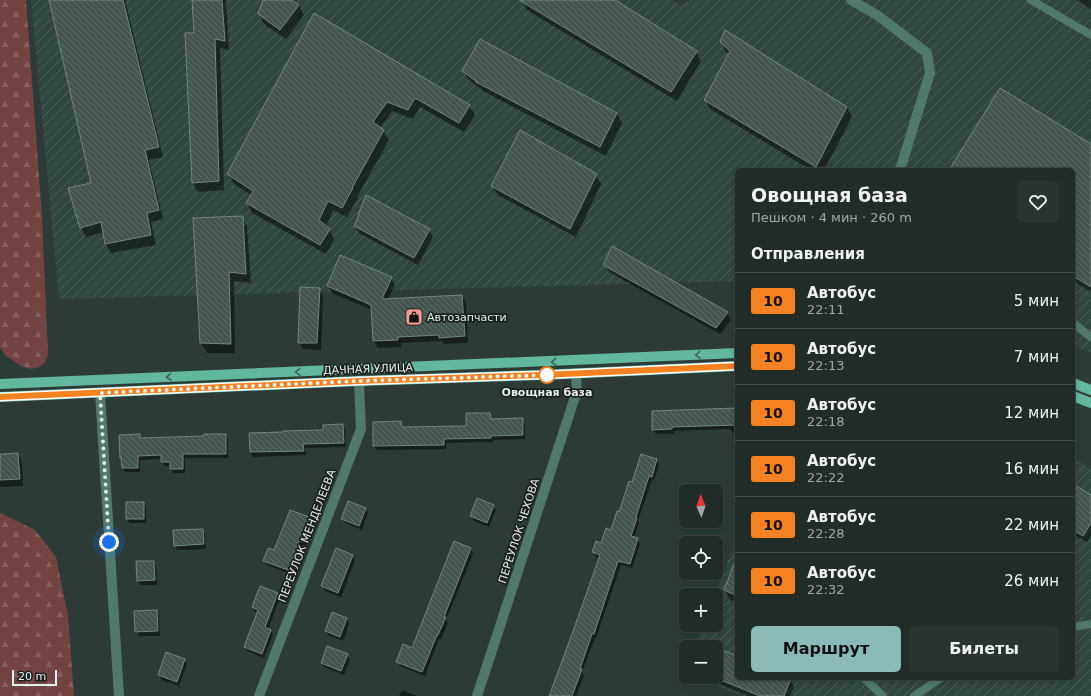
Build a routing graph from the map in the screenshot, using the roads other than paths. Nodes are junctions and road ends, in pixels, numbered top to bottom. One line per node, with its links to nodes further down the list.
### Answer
1 (851, 0): 4 (street)
2 (1031, 0): 3 (lane)
3 (1091, 35)
4 (901, 168)
5 (1075, 325): 6 (lane)
6 (1091, 337)
7 (735, 353): 8 (main road, ДАЧНАЯ УЛИЦА, one-way to 8)
8 (575, 361): 10 (main road, ДАЧНАЯ УЛИЦА, one-way to 10); 11 (main road)
9 (735, 366): 11 (main road, ДАЧНАЯ УЛИЦА)
10 (358, 369): 12 (main road); 14 (main road, ДАЧНАЯ УЛИЦА, one-way to 14)
11 (576, 373): 12 (main road, ДАЧНАЯ УЛИЦА); 26 (street, ПЕРЕУЛОК ЧЕХОВА)
12 (359, 381): 16 (main road, ДАЧНАЯ УЛИЦА); 25 (street, ПЕРЕУЛОК МЕНДЕЛЕЕВА)
13 (1075, 383): 15 (main road)
14 (0, 384)
15 (1091, 390)
16 (100, 393): 17 (main road, ДАЧНАЯ УЛИЦА); 24 (street)
17 (0, 397)
18 (1075, 397): 19 (main road)
19 (1091, 403)
20 (1091, 624): 21 (lane)
21 (1075, 627)
22 (866, 680): 27 (lane)
23 (938, 680): 28 (lane)
24 (120, 696)
25 (259, 696)
26 (478, 696)
27 (883, 696)
28 (914, 696)

